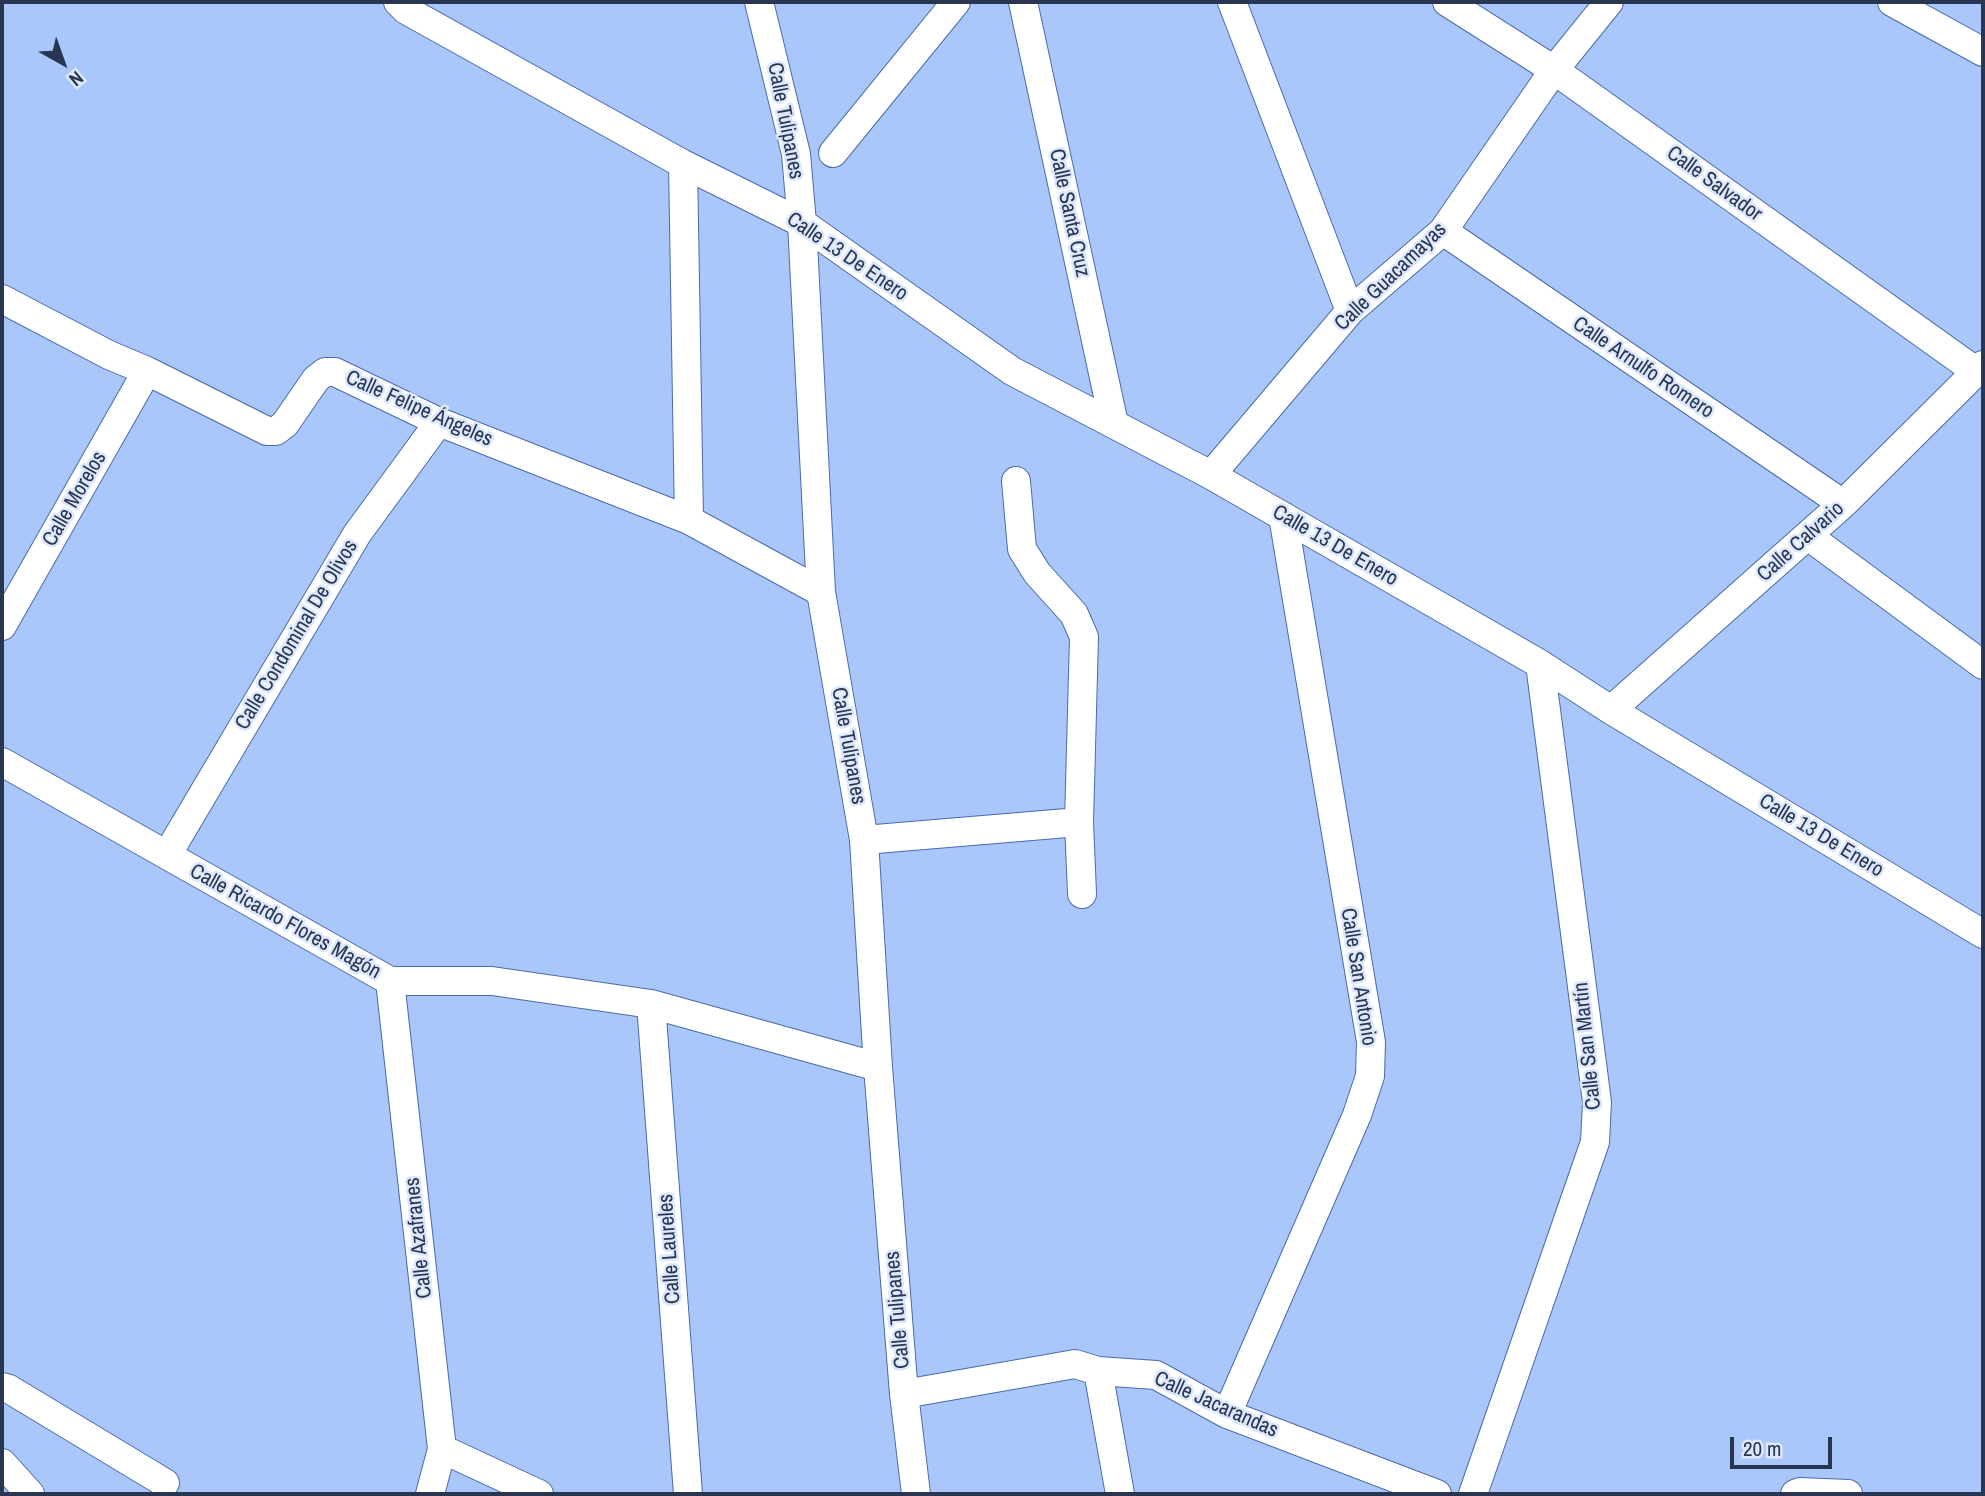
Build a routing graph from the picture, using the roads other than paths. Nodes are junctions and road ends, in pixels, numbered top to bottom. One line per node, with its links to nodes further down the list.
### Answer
1 (398, 2): 12 (street, Calle 13 De Enero)
2 (759, 2): 13 (street, Calle Tulipanes)
3 (956, 2): 11 (street)
4 (1023, 2): 20 (street, Calle Santa Cruz)
5 (1232, 2): 16 (street)
6 (1447, 2): 10 (street, Calle Salvador)
7 (1609, 2): 10 (street, Calle Guacamayas)
8 (1892, 2): 9 (street)
9 (1983, 52)
10 (1554, 70): 14 (street, Calle Guacamayas); 17 (street, Calle Salvador)
11 (833, 153)
12 (683, 164): 13 (street, Calle 13 De Enero); 25 (street)
13 (802, 223): 20 (street, Calle 13 De Enero); 27 (street, Calle Tulipanes)
14 (1443, 231): 16 (street, Calle Guacamayas); 23 (street, Calle Arnulfo Romero)
15 (2, 299): 18 (street, Calle Felipe Ángeles)
16 (1350, 311): 21 (street, Calle Guacamayas)
17 (1980, 369): 23 (street, Calle Calvario)
18 (147, 371): 19 (street, Calle Felipe Ángeles); 28 (street, Calle Morelos)
19 (439, 422): 25 (street, Calle Felipe Ángeles); 35 (street, Calle Condominal De Olivos)
20 (1114, 424): 21 (street, Calle 13 De Enero)
21 (1211, 475): 24 (street, Calle 13 De Enero)
22 (1016, 481): 33 (street)
23 (1843, 504): 26 (street, Calle Calvario)
24 (1283, 516): 29 (street, Calle 13 De Enero); 44 (street, Calle San Antonio)
25 (689, 520): 27 (street, Calle Felipe Ángeles)
26 (1808, 536): 30 (street); 31 (street, Calle Calvario)
27 (821, 592): 34 (street, Calle Tulipanes)
28 (2, 626)
29 (1540, 664): 31 (street, Calle 13 De Enero); 55 (street, Calle San Martín)
30 (1983, 665)
31 (1611, 710): 37 (street, Calle 13 De Enero)
32 (2, 762): 35 (street, Calle Ricardo Flores Magón)
33 (1079, 822): 34 (street); 36 (street)
34 (864, 840): 40 (street, Calle Tulipanes)
35 (167, 855): 38 (street, Calle Ricardo Flores Magón)
36 (1082, 894)
37 (1983, 934)
38 (390, 981): 39 (street, Calle Ricardo Flores Magón); 45 (street, Calle Azafranes)
39 (651, 1004): 40 (street, Calle Ricardo Flores Magón); 51 (street, Calle Laureles)
40 (878, 1068): 43 (street, Calle Tulipanes)
41 (1098, 1371): 43 (street, Calle Jacarandas); 44 (street, Calle Jacarandas); 53 (street)
42 (2, 1387): 47 (street)
43 (904, 1394): 52 (street, Calle Tulipanes)
44 (1227, 1414): 54 (street, Calle Jacarandas)
45 (442, 1450): 49 (street, Calle Azafranes); 50 (street)
46 (2, 1463): 48 (street)
47 (164, 1483)
48 (30, 1494)
49 (430, 1494)
50 (539, 1494)
51 (688, 1494)
52 (916, 1494)
53 (1119, 1494)
54 (1437, 1494)
55 (1473, 1494)
56 (1795, 1494): 57 (street)
57 (1848, 1494)

